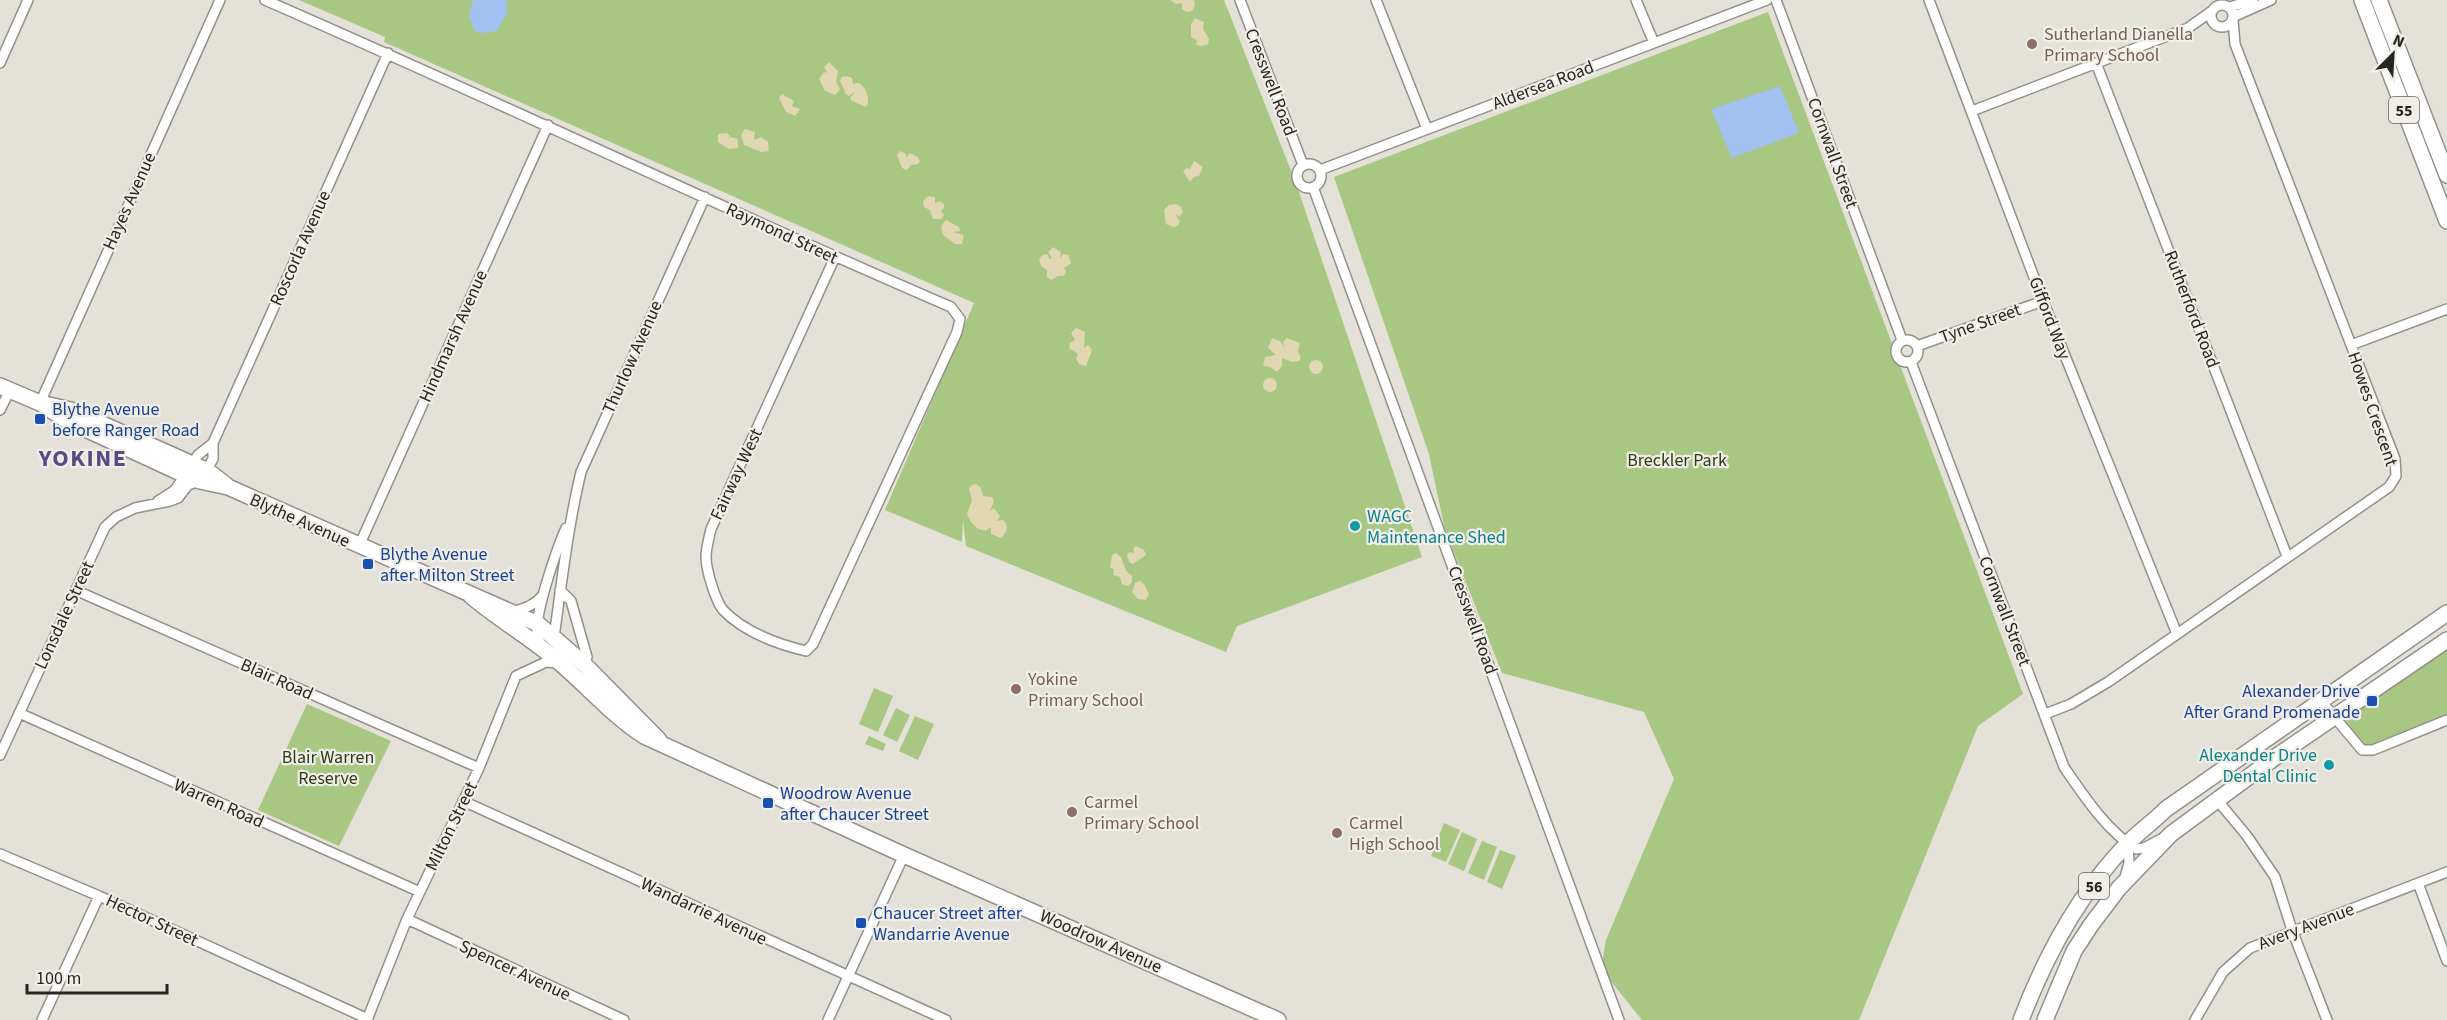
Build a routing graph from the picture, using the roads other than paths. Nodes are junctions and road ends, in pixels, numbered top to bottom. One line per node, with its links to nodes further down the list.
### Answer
1 (28, 0): 21 (street)
2 (220, 0): 42 (street, Hayes Avenue)
3 (265, 0): 20 (street, Raymond Street)
4 (1240, 0): 28 (street, Cresswell Road)
5 (1376, 0): 27 (street)
6 (1636, 0): 18 (street)
7 (1767, 0): 18 (street, Aldersea Road)
8 (1776, 0): 37 (street, Cornwall Street)
9 (1929, 0): 25 (street, Gifford Way)
10 (2253, 0): 15 (street)
11 (2271, 0): 15 (street)
12 (2362, 0): 24 (main road, 55)
13 (2379, 0): 23 (main road, 55)
14 (2212, 6): 15 (street); 16 (street); 17 (street)
15 (2228, 10): 16 (street); 19 (street, Howes Crescent)
16 (2218, 26): 17 (street); 19 (street, Howes Crescent)
17 (2188, 27): 22 (street)
18 (1654, 43): 27 (street, Aldersea Road)
19 (2235, 44): 38 (street, Howes Crescent)
20 (388, 53): 26 (street, Raymond Street); 44 (street, Roscorla Avenue)
21 (0, 63)
22 (2096, 63): 25 (street); 50 (street, Rutherford Road)
23 (2412, 86): 24 (main road); 30 (main road, 55)
24 (2397, 91): 33 (main road, 55)
25 (1972, 111): 35 (street, Gifford Way)
26 (548, 125): 32 (street, Raymond Street); 49 (street, Hindmarsh Avenue)
27 (1427, 129): 29 (street, Aldersea Road)
28 (1303, 165): 29 (street); 31 (street, Cresswell Road)
29 (1320, 170): 31 (street)
30 (2447, 175)
31 (1313, 187): 94 (street, Cresswell Road)
32 (705, 197): 34 (street, Raymond Street); 48 (street, Thurlow Avenue)
33 (2447, 221)
34 (835, 258): 62 (street, Fairway West); 62 (street, Raymond Street)
35 (2043, 301): 39 (street, Tyne Street); 58 (street, Gifford Way)
36 (2447, 309): 38 (street)
37 (1902, 340): 39 (street); 40 (street)
38 (2351, 345): 50 (street, Howes Crescent)
39 (1917, 346): 40 (street)
40 (1911, 362): 67 (street, Cornwall Street)
41 (3, 388): 42 (main road, Blythe Avenue); 43 (street)
42 (40, 403): 45 (main road, Blythe Avenue)
43 (0, 410)
44 (213, 443): 45 (street, Roscorla Avenue); 46 (street, Roscorla Avenue)
45 (189, 470): 46 (main road, Blythe Avenue); 47 (street, Lonsdale Street)
46 (204, 476): 47 (street, Lonsdale Street); 49 (main road, Blythe Avenue)
47 (155, 503): 51 (street, Lonsdale Street)
48 (570, 520): 52 (street, Thurlow Avenue); 53 (street, Thurlow Avenue)
49 (359, 546): 54 (main road, Blythe Avenue)
50 (2287, 556): 58 (street, Howes Crescent)
51 (75, 590): 66 (street, Lonsdale Street); 72 (street, Blair Road)
52 (560, 590): 59 (street, Thurlow Avenue); 64 (street)
53 (545, 591): 55 (street); 57 (street, Thurlow Avenue)
54 (471, 596): 55 (main road, Blythe Avenue); 61 (main road, Blythe Avenue)
55 (512, 612): 57 (main road, Blythe Avenue)
56 (2447, 613): 65 (main road, 56)
57 (538, 624): 59 (main road, Blythe Avenue); 61 (street, Thurlow Avenue)
58 (2177, 634): 67 (street, Howes Crescent)
59 (554, 636): 64 (main road, Blythe Avenue)
60 (2447, 640): 68 (main road, 56)
61 (543, 649): 63 (main road, Blythe Avenue)
62 (806, 651)
63 (560, 663): 70 (main road, Woodrow Avenue); 72 (street, Milton Street)
64 (584, 664): 70 (main road, Woodrow Avenue)
65 (2321, 701): 68 (street); 76 (main road, 56)
66 (19, 713): 71 (street, Lonsdale Street); 82 (street, Warren Road)
67 (2045, 714): 76 (street, Cornwall Street)
68 (2334, 717): 69 (street); 74 (main road, 56)
69 (2447, 720)
70 (661, 743): 78 (main road, Woodrow Avenue)
71 (0, 755)
72 (479, 768): 73 (street, Milton Street)
73 (463, 801): 82 (street, Milton Street); 87 (street, Wandarrie Avenue)
74 (2218, 801): 75 (main road, 56); 85 (street)
75 (2171, 834): 76 (street); 81 (main road, 56)
76 (2128, 844): 81 (street); 95 (main road, 56)
77 (0, 854): 83 (street, Hector Street)
78 (904, 855): 87 (street); 93 (main road, Woodrow Avenue)
79 (2447, 872): 80 (street, Avery Avenue)
80 (2418, 883): 85 (street, Avery Avenue); 86 (street)
81 (2119, 888): 96 (main road, 56)
82 (420, 892): 84 (street, Milton Street)
83 (99, 896): 88 (street, Hector Street); 89 (street)
84 (407, 919): 88 (street, Milton Street); 90 (street, Spencer Avenue)
85 (2292, 930): 97 (street, Avery Avenue); 98 (street)
86 (2447, 961)
87 (848, 976): 91 (street); 92 (street, Wandarrie Avenue)
88 (368, 1019)
89 (42, 1020)
90 (624, 1020)
91 (828, 1020)
92 (946, 1020)
93 (1278, 1020)
94 (1619, 1020)
95 (2021, 1020)
96 (2045, 1020)
97 (2195, 1020)
98 (2327, 1020)

